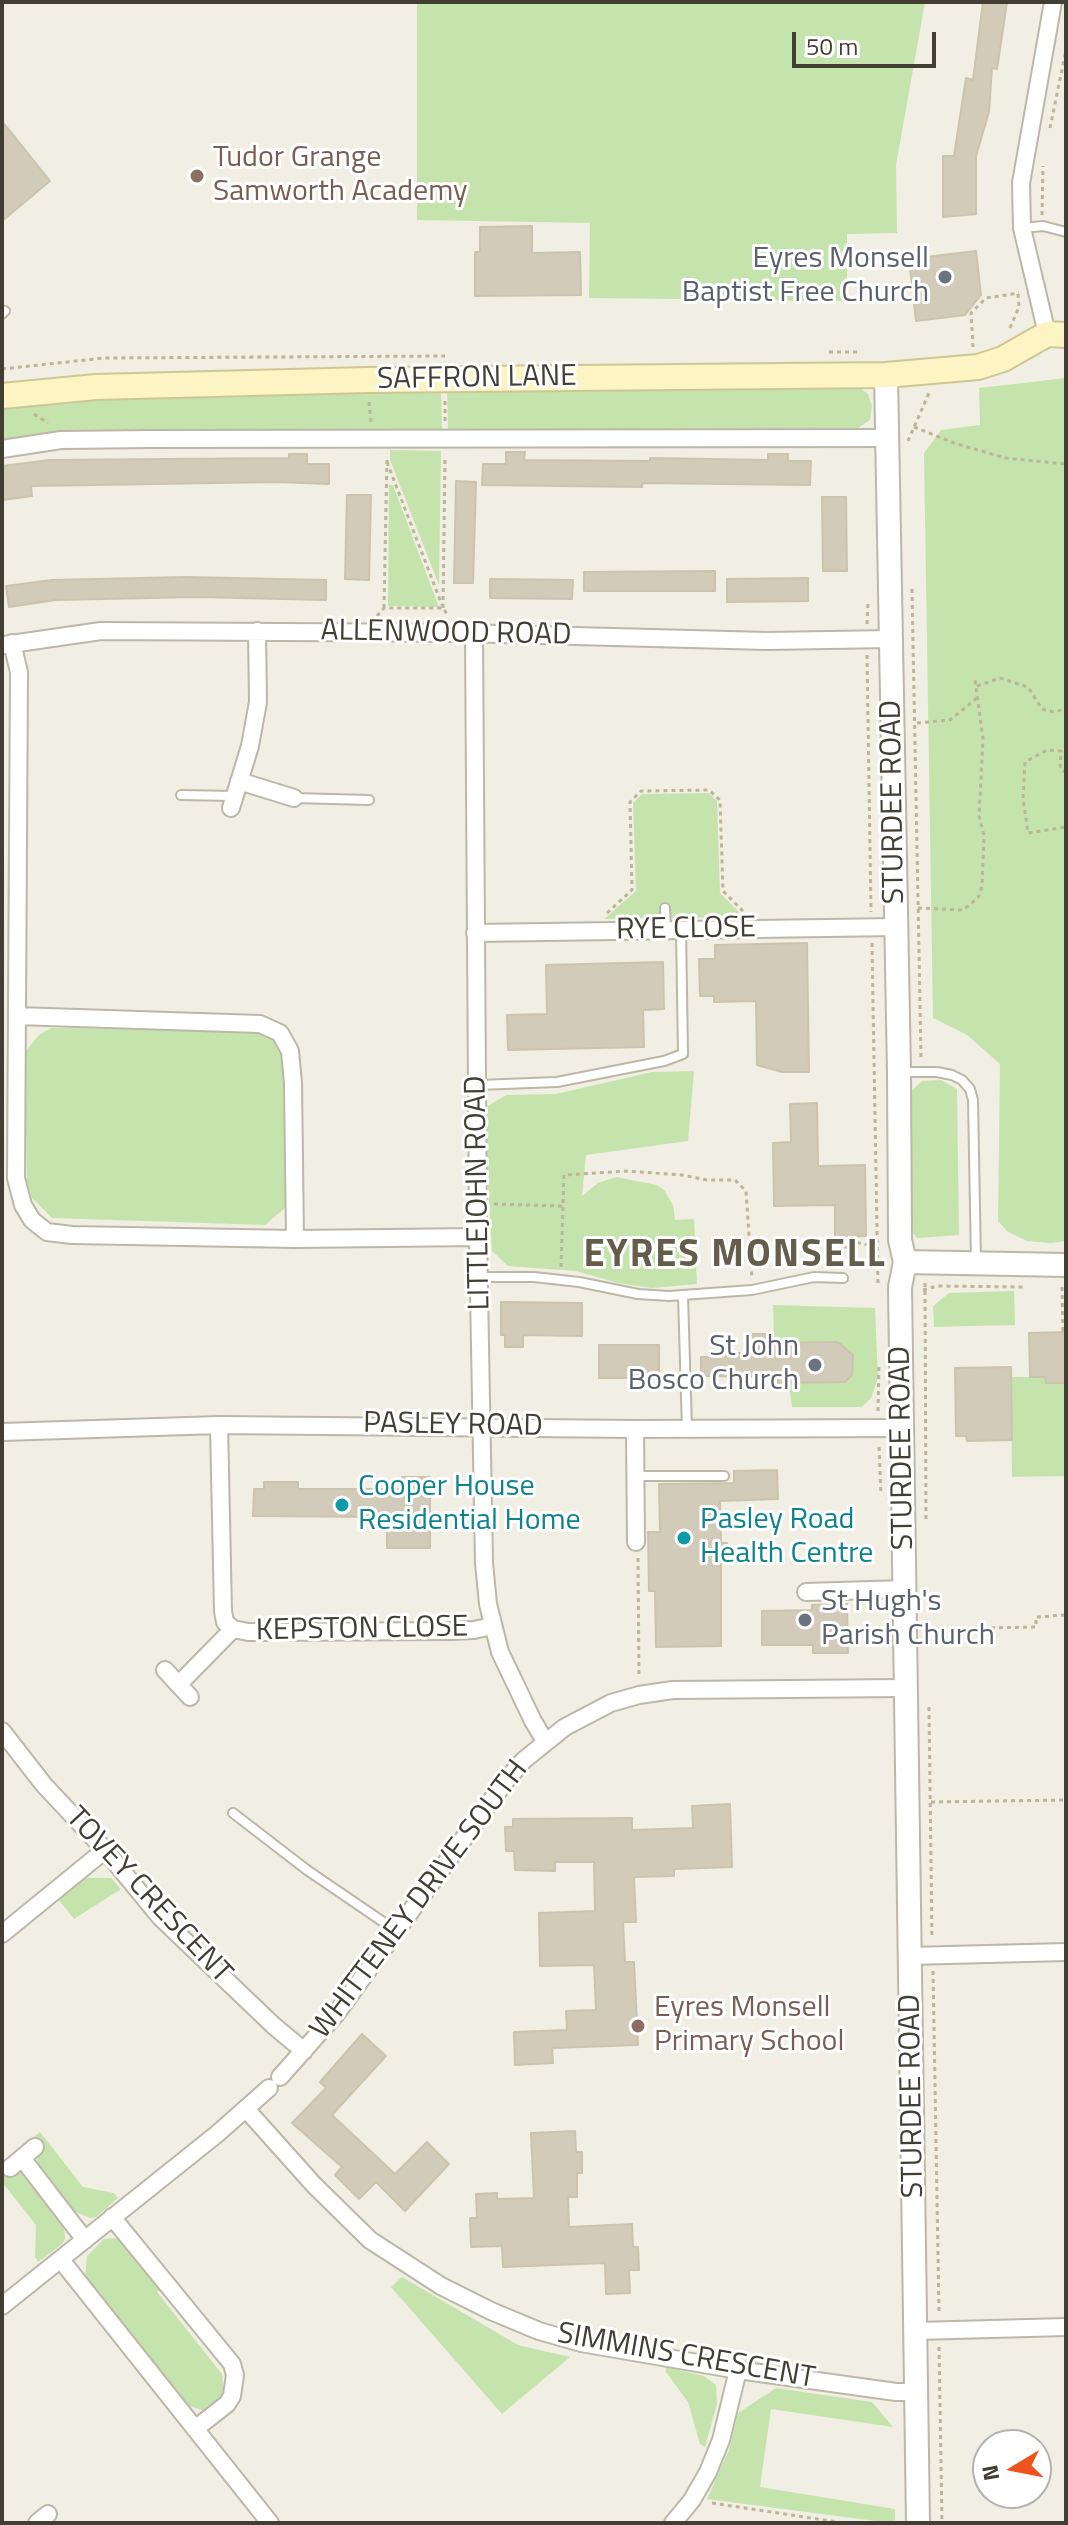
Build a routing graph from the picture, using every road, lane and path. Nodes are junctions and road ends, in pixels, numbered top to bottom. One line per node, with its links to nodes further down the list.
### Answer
1 (1053, 2): 6 (street)
2 (1066, 50): 3 (path)
3 (1050, 129)
4 (1044, 160): 5 (path)
5 (1043, 226): 6 (lane); 7 (lane)
6 (1022, 228): 8 (street)
7 (1066, 232)
8 (1036, 291): 9 (street); 10 (path)
9 (1056, 335): 11 (main road, SAFFRON LANE)
10 (973, 347)
11 (886, 375): 12 (main road, SAFFRON LANE); 19 (street, STURDEE ROAD)
12 (446, 380): 14 (main road, SAFFRON LANE); 17 (path)
13 (933, 384): 16 (path)
14 (30, 392): 15 (main road, SAFFRON LANE); 20 (path)
15 (2, 396)
16 (914, 427): 19 (path); 23 (path)
17 (445, 437): 18 (street, SAFFRON LANE); 19 (street, SAFFRON LANE); 22 (path)
18 (387, 438): 20 (street, SAFFRON LANE); 22 (path)
19 (898, 439): 28 (street, STURDEE ROAD)
20 (61, 440): 21 (street, SAFFRON LANE)
21 (2, 449)
22 (387, 460): 25 (path)
23 (1066, 464)
24 (912, 581): 34 (path)
25 (384, 608)
26 (257, 631): 27 (street, ALLENWOOD ROAD); 29 (street, ALLENWOOD ROAD); 37 (street)
27 (474, 633): 28 (street, ALLENWOOD ROAD); 47 (street, LITTLEJOHN ROAD)
28 (891, 639): 43 (street, STURDEE ROAD)
29 (7, 644): 48 (street)
30 (975, 680): 31 (path)
31 (976, 687): 32 (path); 33 (path)
32 (977, 698): 34 (path); 42 (path)
33 (1066, 709)
34 (916, 723): 42 (path)
35 (1066, 773): 40 (path)
36 (181, 795): 37 (lane)
37 (235, 795): 38 (street)
38 (294, 798): 39 (lane)
39 (369, 800)
40 (1066, 827)
41 (665, 908): 45 (lane)
42 (918, 908): 50 (path)
43 (896, 927): 44 (street, RYE CLOSE); 50 (street, STURDEE ROAD)
44 (749, 929): 45 (street, RYE CLOSE); 46 (path)
45 (673, 930): 46 (street, RYE CLOSE); 51 (lane)
46 (600, 931): 47 (street, RYE CLOSE)
47 (475, 933): 51 (street, LITTLEJOHN ROAD)
48 (10, 949): 49 (street)
49 (17, 1016): 55 (street); 55 (street)
50 (910, 1072): 57 (street, STURDEE ROAD); 58 (lane)
51 (478, 1085): 52 (street, LITTLEJOHN ROAD)
52 (478, 1204): 53 (path); 54 (street, LITTLEJOHN ROAD)
53 (562, 1206): 63 (path); 66 (path)
54 (478, 1237): 55 (street); 61 (street, LITTLEJOHN ROAD)
55 (295, 1239)
56 (877, 1247): 62 (path)
57 (905, 1262): 59 (street); 72 (street, STURDEE ROAD)
58 (976, 1262): 59 (street); 60 (street)
59 (929, 1263): 67 (path)
60 (1066, 1265)
61 (480, 1277): 63 (lane); 71 (street, LITTLEJOHN ROAD)
62 (843, 1278): 66 (lane)
63 (561, 1280): 68 (lane)
64 (1031, 1287): 67 (path)
65 (1066, 1287): 69 (path)
66 (752, 1290): 68 (lane)
67 (923, 1290): 78 (path)
68 (683, 1296): 74 (lane)
69 (1063, 1332)
70 (219, 1425): 71 (street, PASLEY ROAD); 75 (street, PASLEY ROAD); 84 (street, KEPSTON CLOSE)
71 (481, 1426): 73 (street, PASLEY ROAD); 83 (street, LITTLEJOHN ROAD)
72 (903, 1428): 74 (street, PASLEY ROAD); 80 (street, STURDEE ROAD)
73 (635, 1429): 74 (street, PASLEY ROAD); 76 (street)
74 (687, 1429)
75 (2, 1432)
76 (636, 1476): 77 (lane); 79 (street)
77 (724, 1476)
78 (926, 1523)
79 (636, 1542): 89 (path)
80 (905, 1589): 81 (street); 88 (street, STURDEE ROAD)
81 (806, 1592)
82 (1066, 1615): 85 (path)
83 (492, 1626): 84 (street, KEPSTON CLOSE); 93 (street, LITTLEJOHN ROAD)
84 (233, 1629): 87 (street, KEPSTON CLOSE)
85 (927, 1629)
86 (165, 1670): 87 (street)
87 (179, 1684): 90 (street)
88 (905, 1688): 89 (street, WHITTENEY DRIVE SOUTH); 101 (street, STURDEE ROAD)
89 (639, 1695): 93 (street, WHITTENEY DRIVE SOUTH)
90 (190, 1697)
91 (929, 1707): 95 (path)
92 (2, 1731): 97 (street, TOVEY CRESCENT)
93 (545, 1741): 98 (street, WHITTENEY DRIVE SOUTH)
94 (1066, 1800): 95 (path)
95 (931, 1802): 101 (path)
96 (233, 1813): 98 (lane)
97 (105, 1850): 99 (street); 102 (street, TOVEY CRESCENT)
98 (395, 1930): 102 (street, WHITTENEY DRIVE SOUTH)
99 (2, 1934)
100 (1066, 1952): 101 (street)
101 (921, 1956): 112 (street, STURDEE ROAD); 112 (path)
102 (304, 2051): 104 (street, WHITTENEY DRIVE SOUTH)
103 (1066, 2067): 105 (path)
104 (246, 2109): 107 (street, WHITTENEY DRIVE SOUTH); 113 (street, SIMMINS CRESCENT)
105 (1066, 2130)
106 (22, 2157): 108 (street)
107 (112, 2217): 108 (street, WHITTENEY DRIVE SOUTH); 115 (street)
108 (85, 2240): 109 (street, WHITTENEY DRIVE SOUTH)
109 (61, 2260): 110 (street, WHITTENEY DRIVE SOUTH); 115 (street)
110 (2, 2306)
111 (1066, 2327): 112 (street)
112 (928, 2330): 114 (street, STURDEE ROAD); 121 (path)
113 (738, 2370): 114 (street, SIMMINS CRESCENT); 116 (street)
114 (918, 2392): 120 (street, STURDEE ROAD)
115 (195, 2429): 117 (street)
116 (692, 2500): 118 (street); 119 (path)
117 (270, 2523)
118 (673, 2523)
119 (844, 2523)
120 (918, 2523)
121 (942, 2523)

